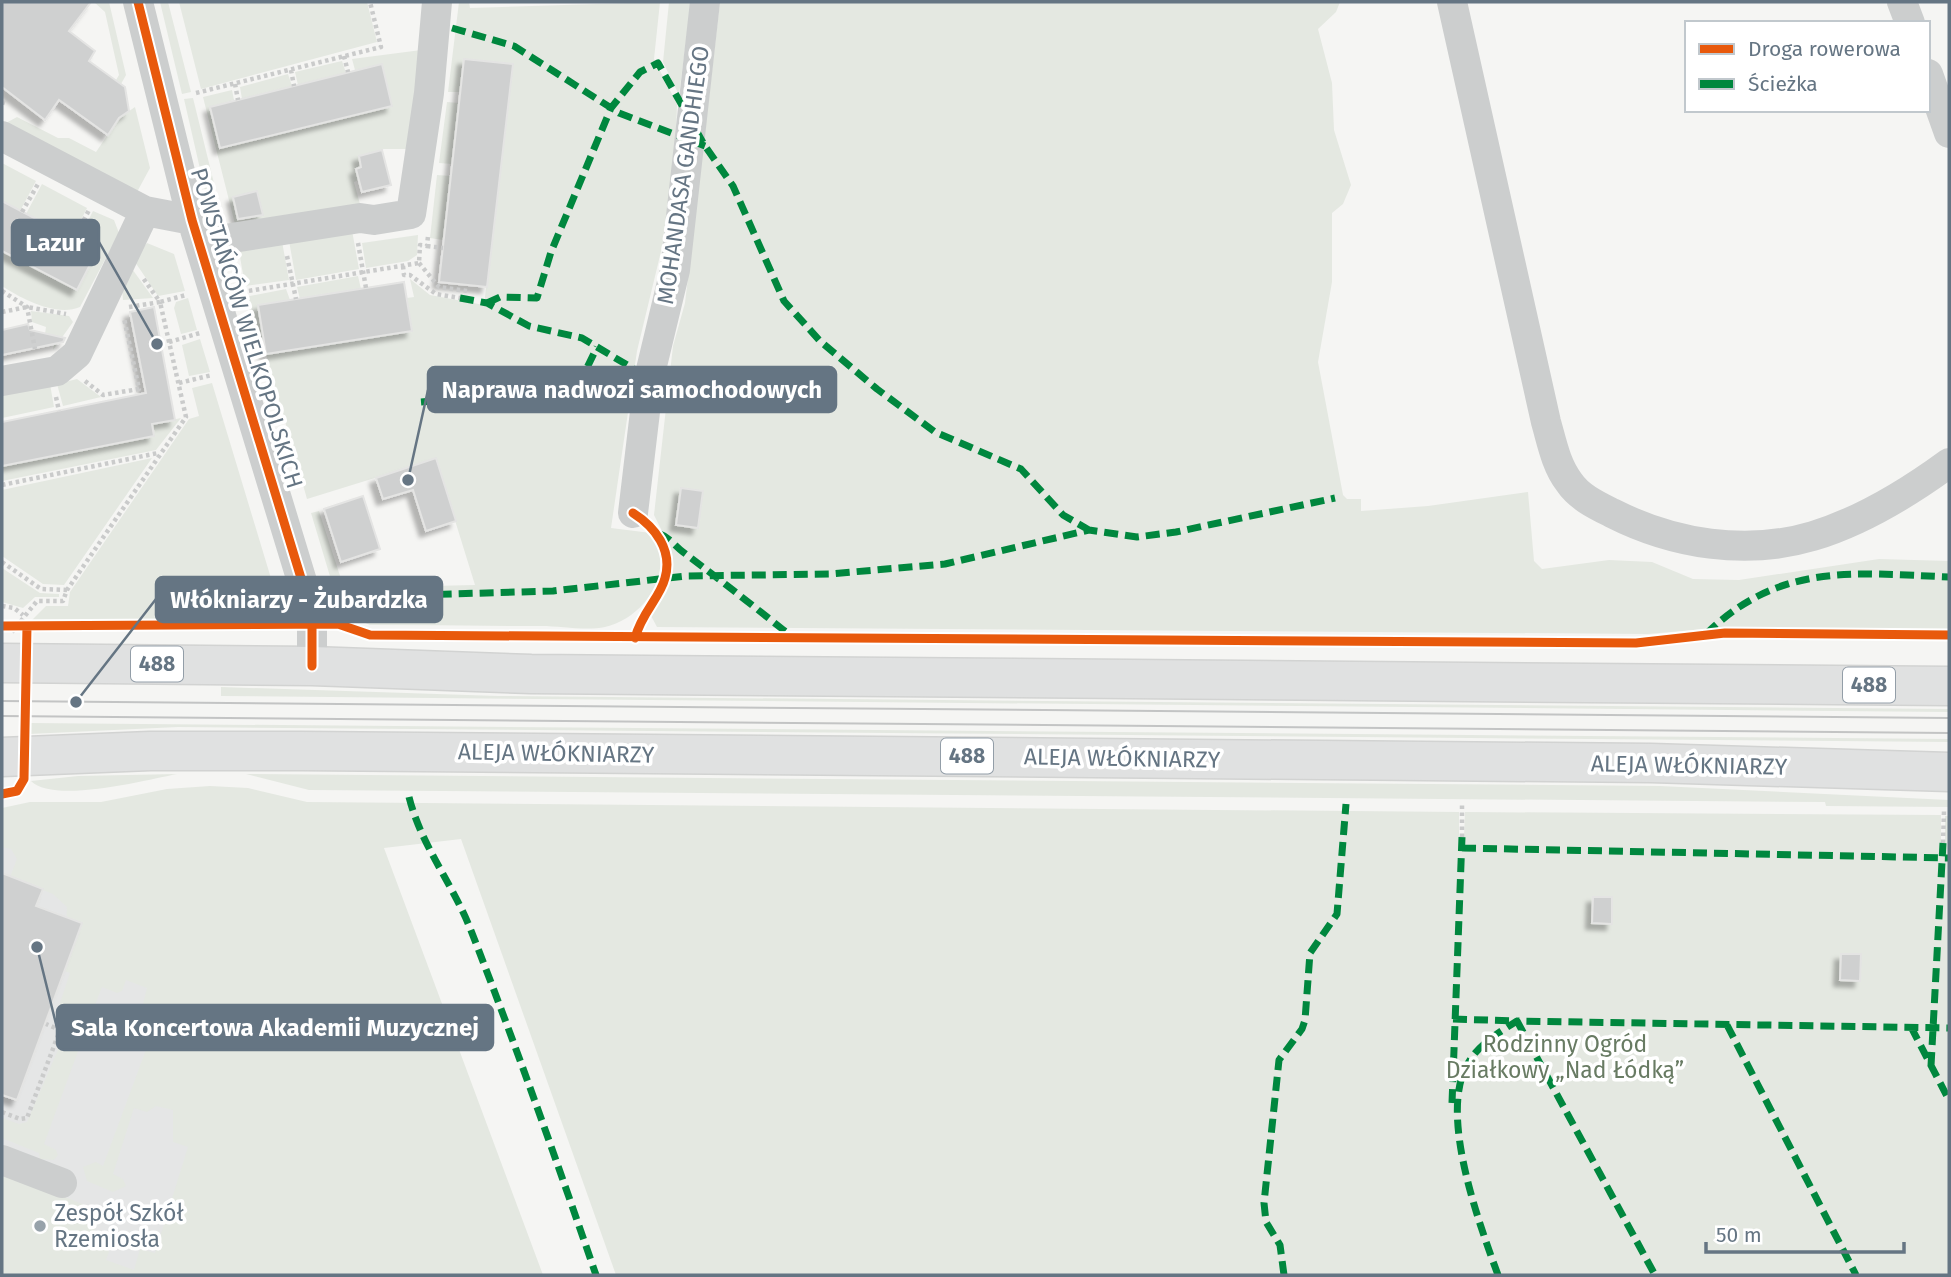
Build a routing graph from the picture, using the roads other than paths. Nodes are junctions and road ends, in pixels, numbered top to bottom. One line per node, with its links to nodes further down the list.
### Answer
1 (138, 2): 11 (street, POWSTAŃCÓW WIELKOPOLSKICH)
2 (437, 2): 11 (street)
3 (705, 2): 14 (street, MOHANDASA GANDHIEGO)
4 (1452, 2): 13 (street)
5 (1902, 2): 6 (street)
6 (1909, 21)
7 (1930, 80): 8 (street)
8 (1949, 133)
9 (2, 136): 10 (street)
10 (145, 211): 11 (street); 12 (street)
11 (196, 232): 16 (street, POWSTAŃCÓW WIELKOPOLSKICH)
12 (2, 382)
13 (1949, 463)
14 (634, 513)
15 (14, 646): 16 (main road, 488)
16 (312, 666): 17 (main road, 488)
17 (1949, 685)
18 (2, 757): 19 (main road, ALEJA WŁÓKNIARZY / 488)
19 (1949, 772)
20 (2, 1160): 21 (street)
21 (61, 1183)

